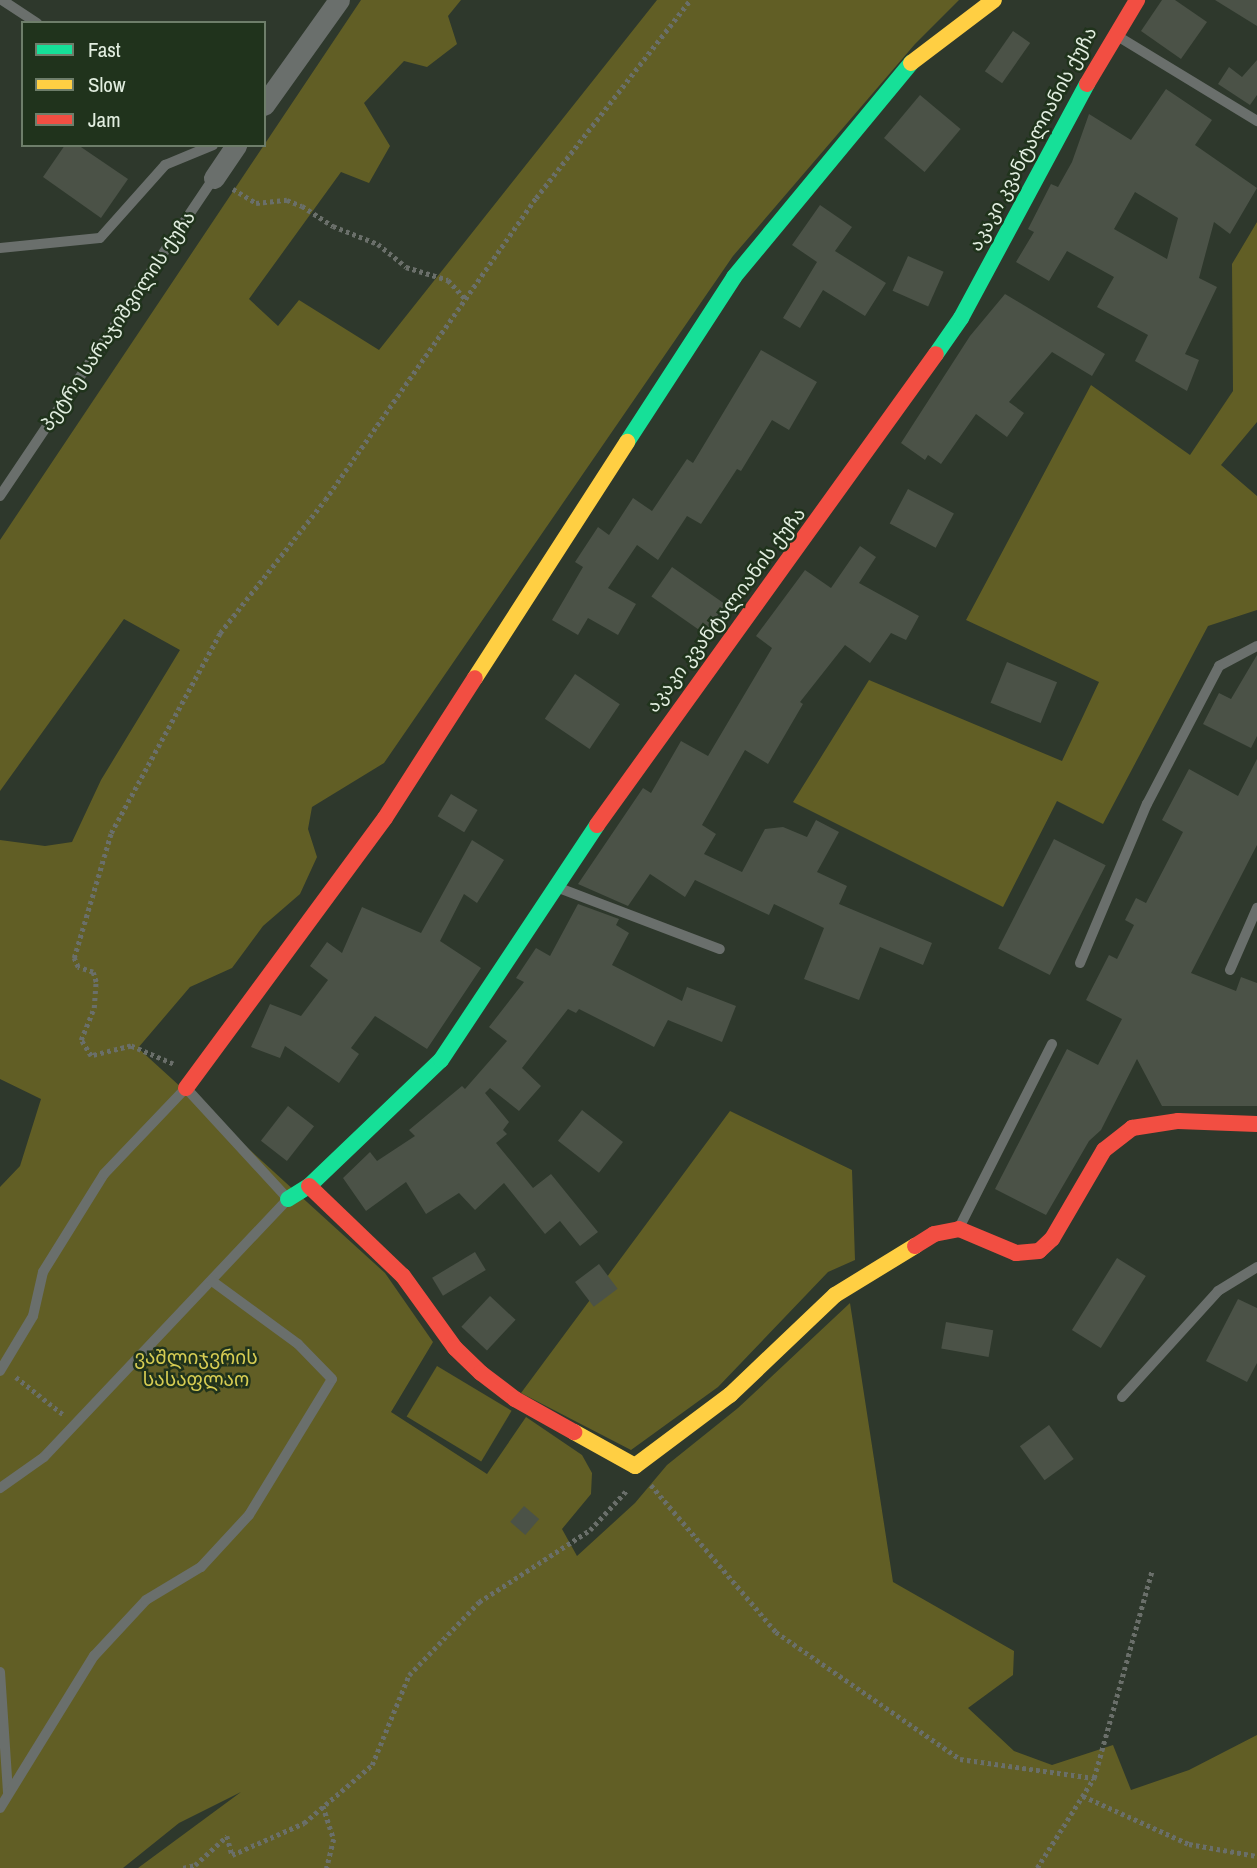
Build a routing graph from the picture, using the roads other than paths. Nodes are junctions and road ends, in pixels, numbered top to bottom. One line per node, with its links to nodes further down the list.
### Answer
1 (2, 0): 5 (lane)
2 (340, 0): 7 (street)
3 (994, 0): 21 (street)
4 (1137, 0): 6 (street, აკაკი კვანტალიანის ქუჩა)
5 (34, 21)
6 (1113, 33): 8 (lane); 15 (street, აკაკი კვანტალიანის ქუჩა)
7 (266, 102)
8 (1257, 121)
9 (208, 147): 12 (lane)
10 (235, 147): 11 (street, პეტრე სარაჯიშვილის ქუჩა)
11 (214, 178): 13 (lane, პეტრე სარაჯიშვილის ქუჩა)
12 (0, 248)
13 (0, 496)
14 (1257, 646): 18 (lane)
15 (559, 888): 17 (lane); 23 (street, აკაკი კვანტალიანის ქუჩა)
16 (1257, 908): 19 (lane)
17 (720, 949)
18 (1080, 963)
19 (1230, 970)
20 (1052, 1044): 25 (lane)
21 (189, 1082): 24 (lane); 28 (lane)
22 (1257, 1124): 25 (street)
23 (309, 1186): 24 (street, აკაკი კვანტალიანის ქუჩა); 25 (street)
24 (288, 1199): 27 (lane)
25 (959, 1229)
26 (1257, 1267): 29 (lane)
27 (212, 1281): 30 (lane); 32 (lane)
28 (1, 1369)
29 (1122, 1397)
30 (0, 1488)
31 (0, 1672): 32 (lane)
32 (8, 1794): 33 (lane)
33 (0, 1808)

